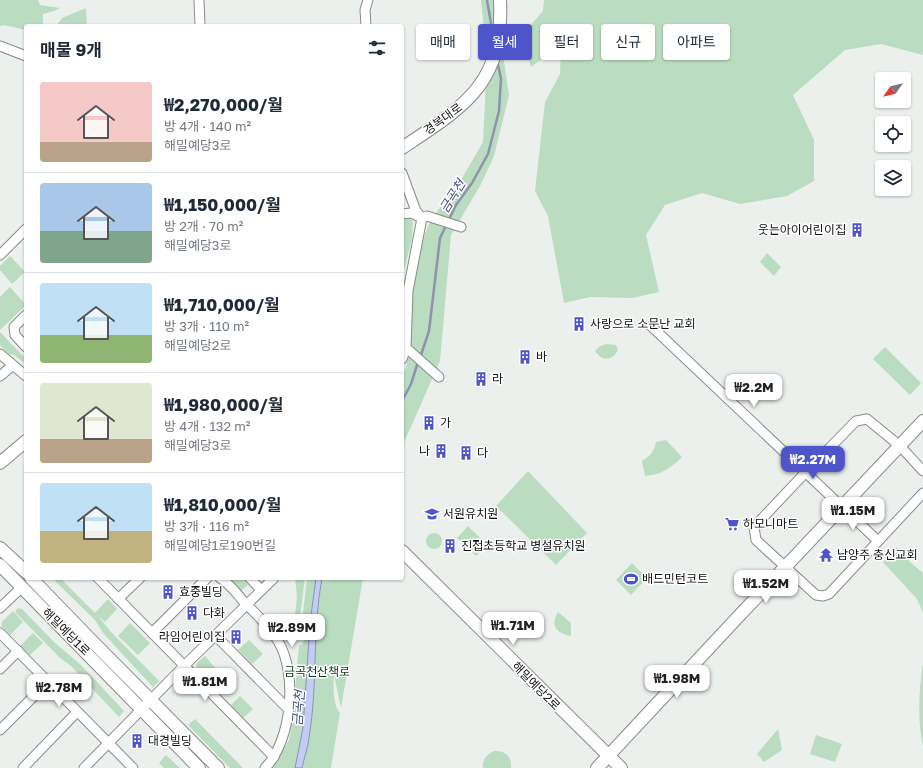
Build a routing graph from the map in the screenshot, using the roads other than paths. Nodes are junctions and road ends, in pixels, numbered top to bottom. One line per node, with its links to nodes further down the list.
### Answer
1 (199, 0): 4 (street)
2 (368, 0): 5 (street)
3 (500, 0): 8 (street, 경복대로)
4 (200, 24)
5 (366, 24)
6 (0, 46): 7 (street)
7 (24, 55)
8 (404, 147)
9 (404, 179): 11 (street)
10 (404, 214): 11 (street)
11 (424, 217): 12 (street); 15 (street)
12 (461, 227)
13 (24, 232): 14 (street)
14 (0, 255)
15 (405, 288): 19 (street)
16 (24, 317): 18 (street)
17 (651, 326): 30 (street)
18 (24, 345)
19 (404, 346): 24 (street)
20 (0, 354): 21 (street)
21 (12, 366): 22 (street); 23 (street)
22 (24, 375)
23 (0, 376)
24 (439, 377)
25 (923, 421): 27 (street)
26 (24, 443): 28 (street)
27 (900, 446): 29 (street); 30 (street); 32 (street)
28 (0, 463)
29 (923, 471)
30 (806, 472): 32 (street); 37 (street)
31 (923, 494): 33 (street)
32 (842, 507): 33 (street); 37 (street)
33 (878, 541): 37 (street)
34 (0, 548): 38 (street)
35 (404, 553): 65 (street, 해밀예당2로)
36 (0, 565): 46 (street, 해밀예당1로)
37 (784, 567): 65 (street)
38 (24, 570)
39 (33, 580): 58 (street, 해밀예당1로)
40 (100, 580): 48 (street)
41 (138, 580): 48 (street)
42 (205, 580): 52 (street)
43 (222, 580): 49 (street)
44 (252, 580): 47 (street)
45 (272, 580): 47 (street)
46 (22, 587): 50 (street); 59 (street, 해밀예당1로)
47 (261, 590): 49 (street)
48 (118, 599): 52 (street)
49 (247, 605): 53 (street); 60 (street)
50 (0, 608)
51 (0, 633): 54 (street)
52 (152, 633): 55 (street)
53 (216, 636): 55 (street); 60 (street)
54 (18, 651): 56 (street); 57 (street)
55 (184, 666): 58 (street); 64 (street)
56 (0, 669)
57 (48, 682): 61 (street); 62 (street)
58 (151, 700): 59 (street); 70 (street, 해밀예당1로)
59 (141, 709): 63 (street); 69 (street, 해밀예당1로)
60 (288, 709): 64 (street)
61 (77, 712): 63 (street); 66 (street)
62 (0, 730)
63 (108, 743): 67 (street); 68 (street)
64 (274, 757): 71 (street)
65 (608, 757): 72 (street); 73 (street, 해밀예당2로)
66 (23, 768)
67 (84, 768)
68 (133, 768)
69 (199, 768)
70 (218, 768)
71 (265, 768)
72 (597, 768)
73 (620, 768)

